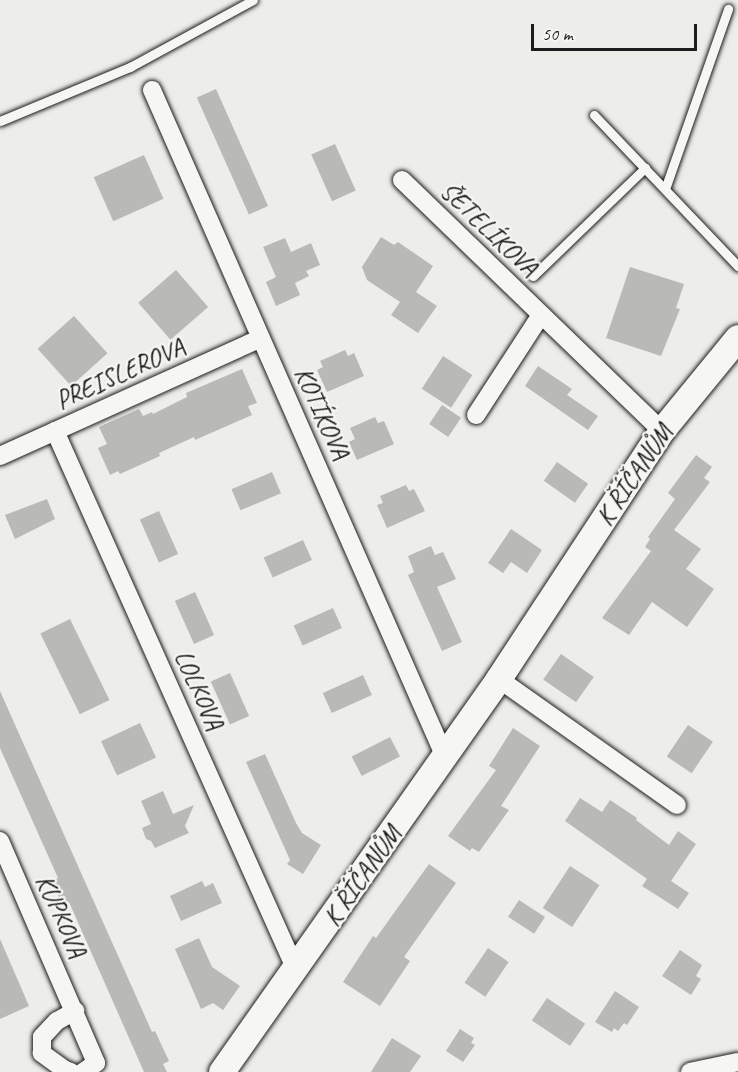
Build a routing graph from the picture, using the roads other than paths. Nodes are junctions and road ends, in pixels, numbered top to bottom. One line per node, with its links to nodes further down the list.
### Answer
1 (252, 0): 5 (lane)
2 (728, 9): 8 (lane)
3 (152, 90): 12 (street, KOTÍKOVA)
4 (594, 115): 6 (lane)
5 (0, 121)
6 (645, 168): 8 (lane); 10 (lane)
7 (402, 180): 11 (street, ŠETELÍKOVA)
8 (665, 189): 9 (lane)
9 (738, 266)
10 (533, 276)
11 (541, 315): 14 (street, ŠETELÍKOVA); 15 (street, ŠETELÍKOVA)
12 (261, 338): 16 (street, PREISLEROVA); 19 (street, KOTÍKOVA)
13 (738, 338): 15 (street, K ŘÍČANŮM)
14 (476, 415)
15 (662, 430): 18 (street, K ŘÍČANŮM)
16 (55, 431): 17 (street, PREISLEROVA); 22 (street, LOLKOVA)
17 (0, 456)
18 (499, 679): 19 (street, K ŘÍČANŮM); 20 (street)
19 (445, 757): 22 (street, K ŘÍČANŮM)
20 (677, 804)
21 (0, 841): 23 (street, KUPKOVA)
22 (296, 970): 27 (street, K ŘÍČANŮM)
23 (75, 1011): 25 (street); 26 (street, KUPKOVA)
24 (738, 1062): 28 (street)
25 (71, 1072)
26 (82, 1072)
27 (222, 1072)
28 (690, 1072)

